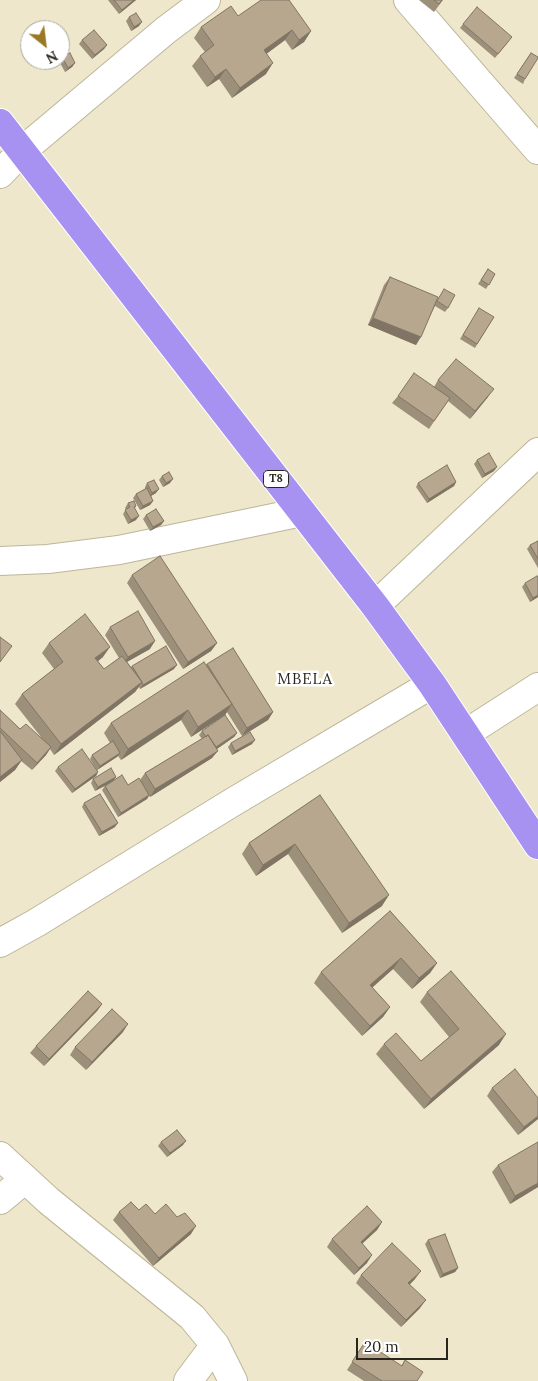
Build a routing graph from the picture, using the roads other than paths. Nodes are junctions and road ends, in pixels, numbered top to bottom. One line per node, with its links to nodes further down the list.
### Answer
1 (206, 0): 5 (street)
2 (408, 0): 4 (street)
3 (0, 123): 5 (highway, T8)
4 (538, 150)
5 (22, 151): 6 (street); 8 (highway, T8)
6 (0, 174)
7 (538, 452): 10 (street)
8 (302, 512): 9 (street); 10 (highway, T8)
9 (0, 561)
10 (375, 606): 11 (highway, T8)
11 (432, 684): 13 (highway, T8); 15 (street)
12 (538, 687): 13 (street)
13 (465, 734): 14 (highway, T8)
14 (538, 845)
15 (0, 943)
16 (0, 1156): 17 (street)
17 (25, 1179): 18 (street); 19 (street)
18 (0, 1200)
19 (215, 1345): 20 (street); 21 (street)
20 (188, 1381)
21 (233, 1381)

